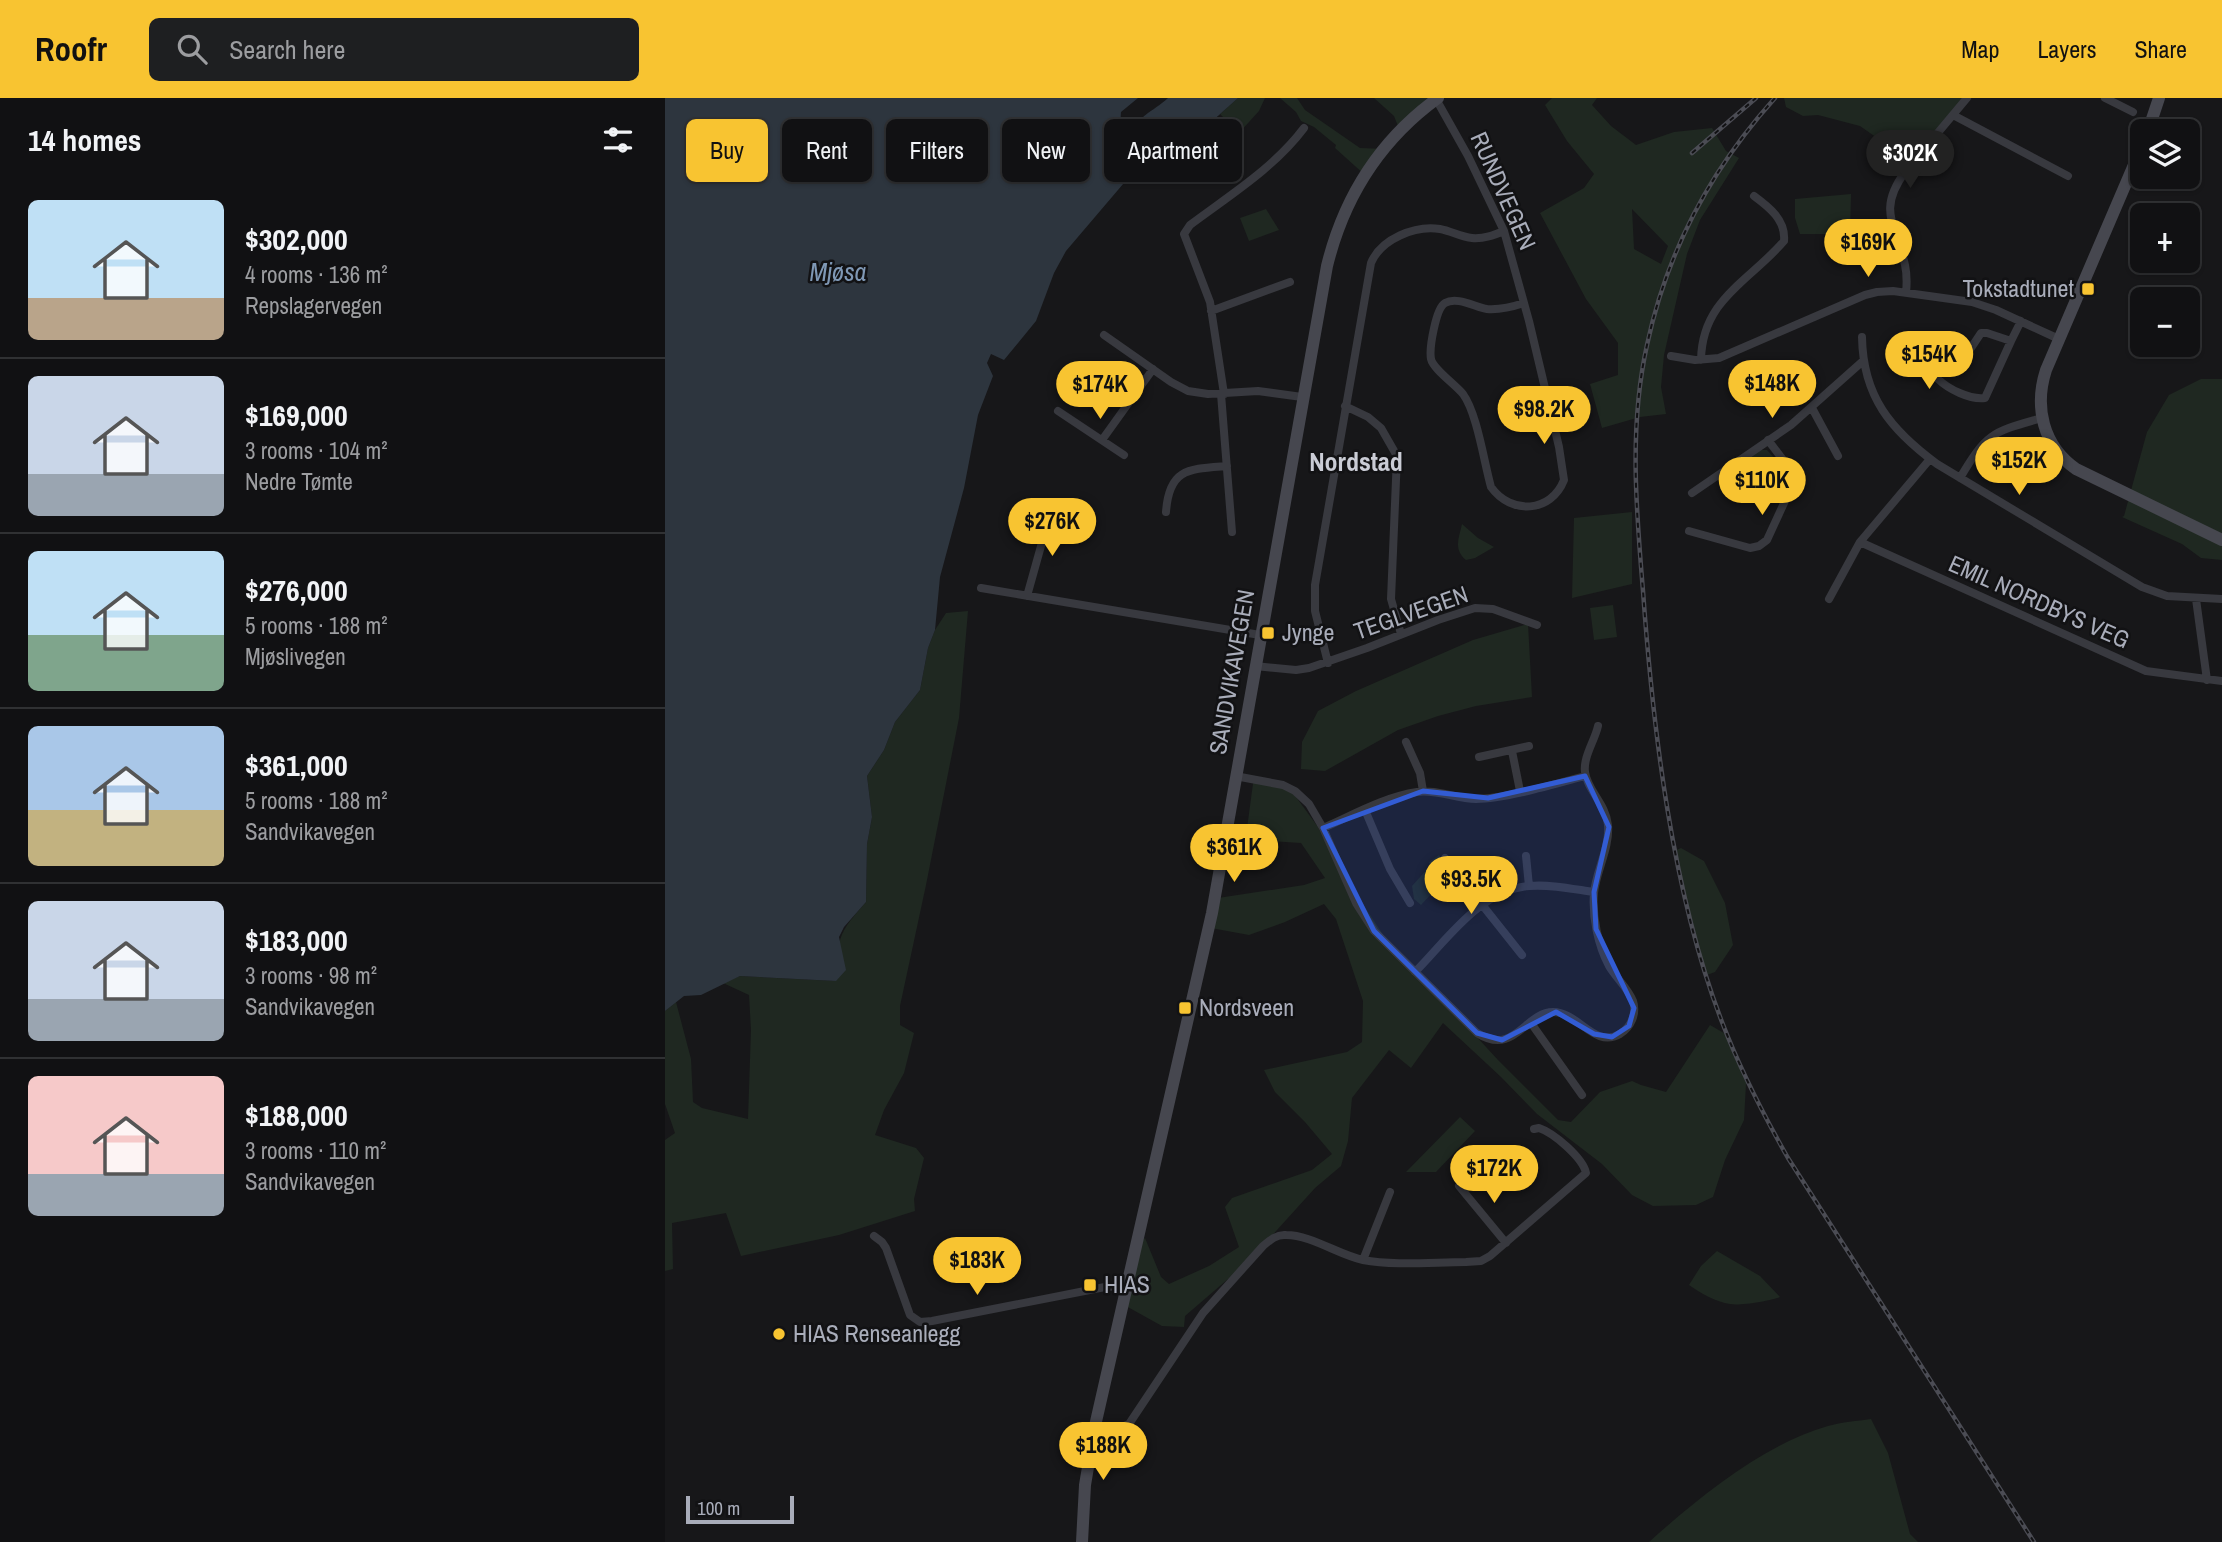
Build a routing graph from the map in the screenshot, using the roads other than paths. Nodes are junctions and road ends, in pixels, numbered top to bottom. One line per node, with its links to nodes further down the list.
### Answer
1 (1967, 98): 6 (street)
2 (2105, 98): 5 (street)
3 (2159, 98): 7 (main road)
4 (1437, 99): 12 (street, RUNDVEGEN); 27 (main road, SANDVIKAVEGEN)
5 (2133, 111)
6 (1953, 115): 10 (street); 14 (street)
7 (2152, 119)
8 (1304, 128): 16 (street)
9 (2130, 174): 20 (main road)
10 (2069, 176)
11 (1754, 196): 23 (street)
12 (1504, 231): 15 (street, RUNDVEGEN); 28 (street)
13 (1290, 282): 16 (street)
14 (1906, 293): 17 (street); 23 (street)
15 (1524, 303): 15 (street, RUNDVEGEN)
16 (1211, 311): 26 (street)
17 (2021, 321): 20 (street); 21 (street)
18 (1104, 335): 25 (street)
19 (1862, 337): 24 (street)
20 (2059, 339): 31 (main road)
21 (2011, 341): 21 (street)
22 (1671, 356): 23 (street)
23 (1701, 360)
24 (1863, 361): 29 (street); 36 (street)
25 (1153, 369): 26 (street); 32 (street)
26 (1222, 394): 27 (street); 37 (street)
27 (1301, 397): 52 (main road, SANDVIKAVEGEN)
28 (1345, 406): 53 (street); 54 (street)
29 (1812, 408): 33 (street); 35 (street)
30 (1058, 411): 32 (street)
31 (2042, 418): 38 (street); 44 (main road)
32 (1102, 440): 34 (street)
33 (1768, 440): 39 (street); 42 (street)
34 (1124, 456)
35 (1838, 456)
36 (1930, 458): 38 (street); 45 (street)
37 (1227, 466): 40 (street); 43 (street)
38 (1961, 478): 49 (street)
39 (1692, 493)
40 (1165, 512)
41 (1050, 514): 47 (street)
42 (1689, 531)
43 (1232, 532)
44 (2222, 540)
45 (1860, 542): 48 (street); 56 (street, EMIL NORDBYS VEG)
46 (981, 588): 47 (street)
47 (1027, 596): 52 (street)
48 (1829, 599)
49 (2196, 599): 50 (street); 56 (street)
50 (2222, 599)
51 (1537, 625): 53 (street, TEGLVEGEN)
52 (1260, 635): 55 (main road, SANDVIKAVEGEN)
53 (1401, 635): 54 (street, TEGLVEGEN)
54 (1328, 663): 55 (street, TEGLVEGEN)
55 (1255, 666): 63 (main road, SANDVIKAVEGEN)
56 (2207, 680): 57 (street, EMIL NORDBYS VEG)
57 (2222, 681)
58 (1598, 726): 64 (street)
59 (1406, 742): 65 (street)
60 (1529, 746): 61 (street)
61 (1512, 751): 62 (street); 66 (street)
62 (1479, 757)
63 (1235, 776): 68 (street); 87 (main road, SANDVIKAVEGEN)
64 (1585, 776): 66 (street); 72 (street)
65 (1423, 791): 66 (street); 67 (street)
66 (1520, 791)
67 (1365, 810): 68 (street); 73 (street)
68 (1323, 828): 78 (street)
69 (1525, 856): 71 (street)
70 (1445, 858): 74 (street)
71 (1529, 886): 72 (street); 74 (street)
72 (1594, 892): 79 (street)
73 (1410, 903)
74 (1481, 905): 76 (street); 78 (street)
75 (1521, 940): 76 (street)
76 (1513, 945): 77 (street)
77 (1522, 955)
78 (1415, 972): 79 (street)
79 (1531, 1023): 80 (street)
80 (1582, 1096)
81 (1534, 1129): 85 (street)
82 (1459, 1186): 85 (street)
83 (1390, 1192): 86 (street)
84 (874, 1236): 87 (street)
85 (1506, 1243): 86 (street)
86 (1363, 1260): 88 (street)
87 (1127, 1286): 88 (main road, SANDVIKAVEGEN)
88 (1095, 1426): 89 (main road, SANDVIKAVEGEN)
89 (1081, 1542)

